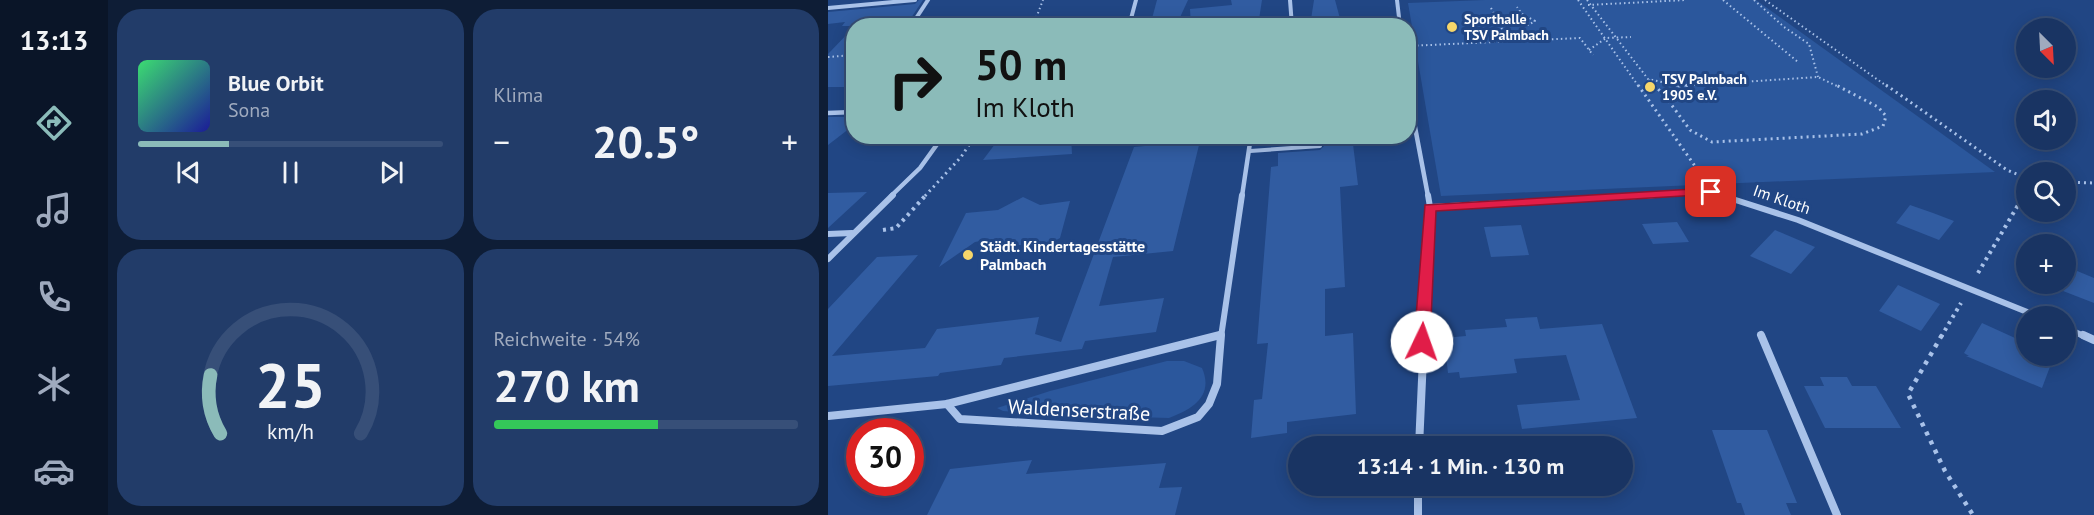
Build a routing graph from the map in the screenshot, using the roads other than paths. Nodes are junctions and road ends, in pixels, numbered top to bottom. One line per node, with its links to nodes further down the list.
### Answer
1 (915, 0): 6 (street)
2 (928, 0): 7 (street)
3 (1136, 0): 8 (street)
4 (1290, 0): 9 (street)
5 (1397, 0): 10 (street)
6 (828, 8)
7 (916, 18)
8 (1131, 18)
9 (1291, 18)
10 (1399, 18)
11 (846, 112): 12 (street)
12 (828, 113)
13 (1416, 133): 18 (street)
14 (937, 144): 19 (street)
15 (1250, 144): 17 (street, Waldenserstraße)
16 (1320, 146): 17 (lane)
17 (1250, 151): 24 (street, Waldenserstraße)
18 (1430, 207): 22 (street, Im Kloth); 29 (street)
19 (853, 233): 20 (street); 21 (street)
20 (828, 234)
21 (828, 259)
22 (2016, 308)
23 (2076, 332): 26 (street)
24 (1221, 335): 27 (street, Waldenserstraße); 27 (street, Waldenserstraße)
25 (1761, 335): 32 (street)
26 (2094, 340)
27 (946, 404): 28 (street, Waldenserstraße)
28 (828, 416)
29 (1420, 436)
30 (1418, 496): 31 (street)
31 (1418, 515)
32 (1837, 515)

